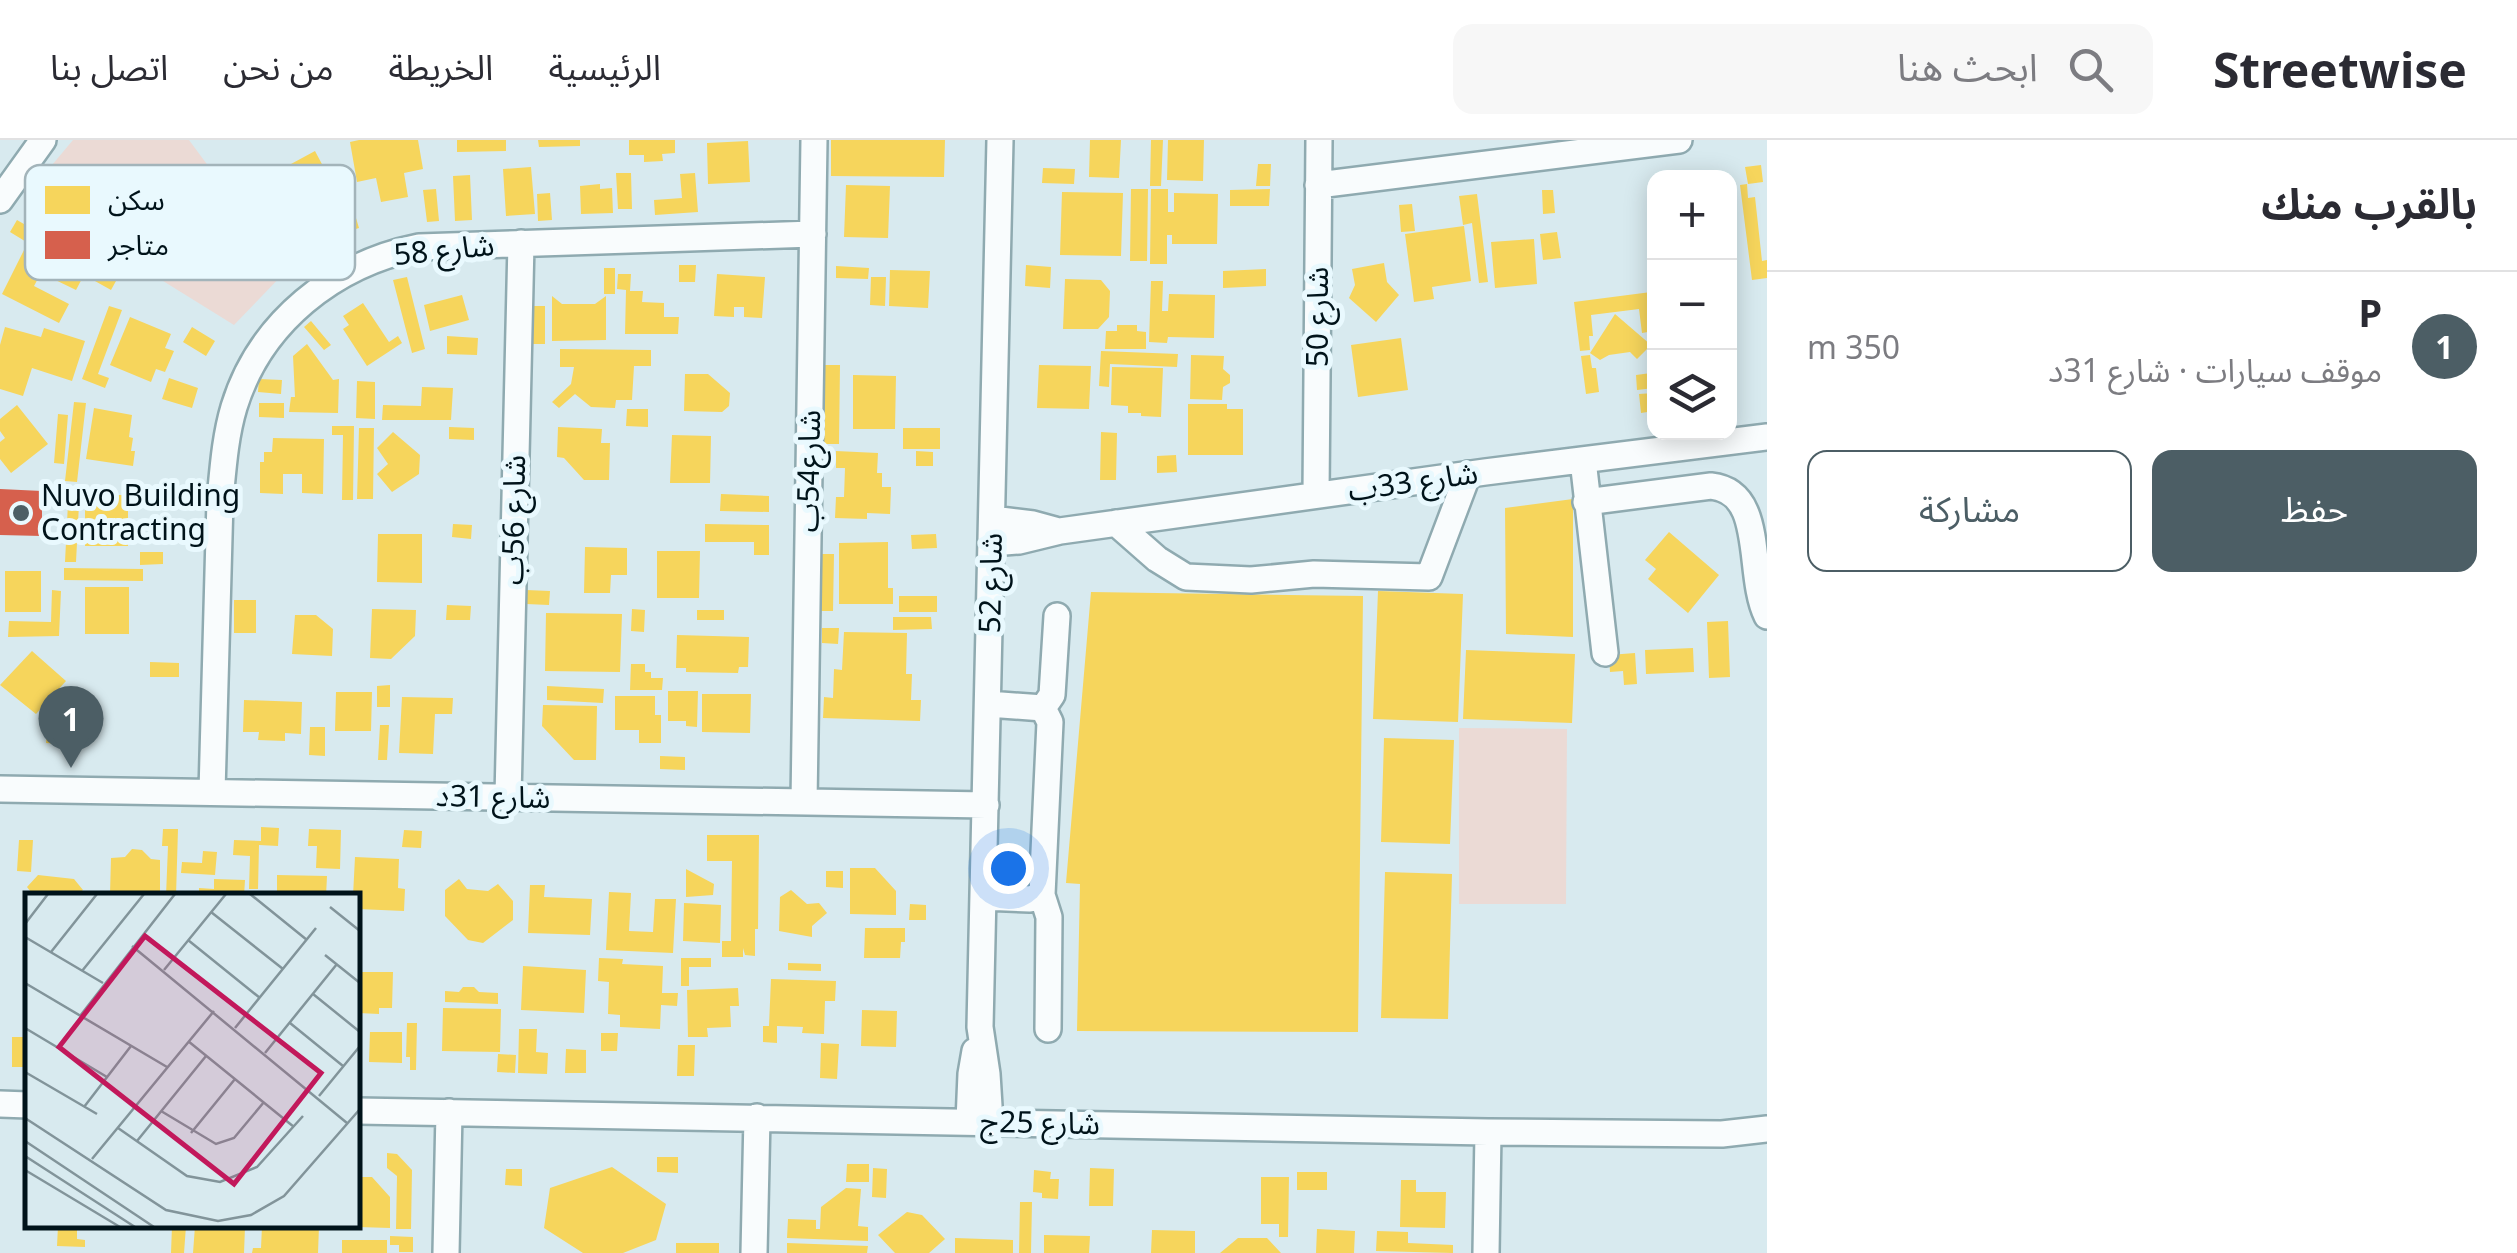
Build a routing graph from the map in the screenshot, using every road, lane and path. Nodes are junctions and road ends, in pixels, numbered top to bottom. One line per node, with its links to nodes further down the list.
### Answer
1 (42, 140): 7 (street)
2 (814, 140): 8 (street, شارع54ب)
3 (1000, 140): 18 (street, شارع 52)
4 (1318, 140): 6 (street, شارع 50)
5 (1679, 140): 6 (street)
6 (1318, 185): 15 (street, شارع 50)
7 (0, 200)
8 (812, 234): 9 (street, شارع 58); 27 (street, شارع54ب)
9 (521, 243): 10 (street, شارع 58); 26 (street, شارع 56ب)
10 (355, 269)
11 (337, 280): 25 (street, شارع 58)
12 (1767, 437): 13 (street, شارع 33ب)
13 (1583, 460): 14 (street, شارع 33ب); 16 (street)
14 (1468, 474): 15 (street, شارع 33ب); 17 (street)
15 (1316, 495): 17 (street, شارع 33ب)
16 (1586, 502): 20 (street); 21 (street)
17 (1116, 523): 18 (street, شارع 33ب)
18 (992, 531): 22 (street, شارع 52)
19 (1057, 616): 23 (street)
20 (1767, 616)
21 (1605, 653)
22 (988, 704): 23 (street); 28 (street, شارع 52)
23 (1043, 708): 29 (street)
24 (0, 789): 25 (street, شارع 31د)
25 (212, 792): 26 (street, شارع 31د)
26 (508, 797): 27 (street, شارع 31د)
27 (804, 802): 28 (street, شارع 31د)
28 (986, 805): 30 (street, شارع 52)
29 (1042, 895): 30 (street); 31 (street)
30 (983, 897): 37 (street, شارع 52)
31 (1048, 1028)
32 (0, 1104): 33 (street)
33 (25, 1105)
34 (360, 1110): 35 (street, شارع 25ج)
35 (449, 1112): 36 (street, شارع 25ج); 42 (street)
36 (756, 1117): 37 (street, شارع 25ج); 43 (street)
37 (979, 1122): 39 (street, شارع 25ج)
38 (1767, 1129): 40 (street, شارع 25ج)
39 (1488, 1132): 40 (street, شارع 25ج); 44 (street)
40 (1722, 1134): 41 (street, شارع 25ج)
41 (1767, 1146)
42 (446, 1253)
43 (754, 1253)
44 (1486, 1253)

